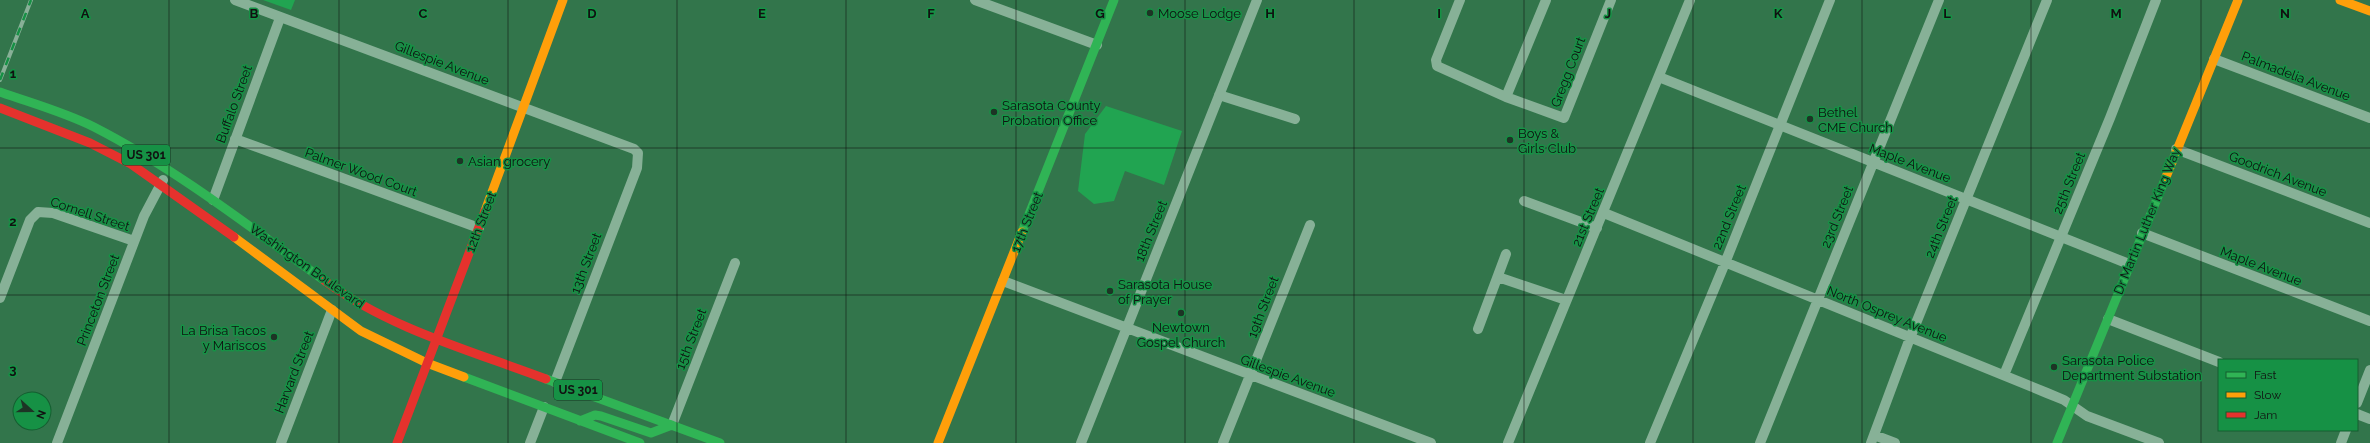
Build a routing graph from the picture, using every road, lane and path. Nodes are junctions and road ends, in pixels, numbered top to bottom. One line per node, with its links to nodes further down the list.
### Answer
1 (235, 0): 17 (street, Gillespie Avenue)
2 (563, 0): 24 (main road, 12th Street)
3 (975, 0): 18 (street)
4 (1114, 0): 18 (main road, 17th Street)
5 (1257, 0): 22 (street, 18th Street)
6 (1460, 0): 23 (street)
7 (1546, 0): 23 (street)
8 (1611, 0): 23 (street, Gregg Court)
9 (1690, 0): 20 (street, 21st Street)
10 (1830, 0): 28 (street, 22nd Street)
11 (1939, 0): 32 (street, 23rd Street)
12 (2047, 0): 35 (street, 24th Street)
13 (2156, 0): 44 (street, 25th Street)
14 (2238, 0): 19 (main road, Dr Martin Luther King Way)
15 (2340, 0): 16 (main road)
16 (2370, 11)
17 (280, 18): 24 (street, Gillespie Avenue); 29 (street, Buffalo Street)
18 (1097, 45): 51 (main road, 17th Street)
19 (2214, 59): 26 (street, Palmadelia Avenue); 30 (main road, Dr Martin Luther King Way)
20 (1658, 77): 28 (street, Maple Avenue); 38 (street, 21st Street)
21 (0, 92): 33 (main road, Washington Boulevard / US 301)
22 (1219, 95): 27 (street); 59 (street, 18th Street)
23 (1506, 97)
24 (522, 107): 31 (street, Gillespie Avenue); 41 (main road, 12th Street)
25 (0, 108): 34 (main road, Washington Boulevard / US 301)
26 (2370, 118)
27 (1295, 119)
28 (1780, 126): 32 (street, Maple Avenue); 47 (street, 22nd Street)
29 (235, 140): 36 (street, Buffalo Street); 41 (street, Palmer Wood Court)
30 (2176, 149): 39 (street, Goodrich Avenue); 43 (main road, Dr Martin Luther King Way)
31 (638, 153): 67 (street, 13th Street)
32 (1874, 163): 35 (street, Maple Avenue); 53 (street, 23rd Street)
33 (169, 170): 34 (street, Princeton Street); 36 (main road, Washington Boulevard / US 301)
34 (161, 183): 45 (street, Princeton Street); 55 (main road, Washington Boulevard / US 301)
35 (1967, 199): 44 (street, Maple Avenue); 61 (street, 24th Street)
36 (213, 200): 60 (main road, Washington Boulevard / US 301)
37 (1524, 201): 42 (street)
38 (1604, 213): 42 (street, 21st Street); 47 (street, North Osprey Avenue)
39 (2370, 224)
40 (1310, 225): 65 (street, 19th Street)
41 (479, 228): 60 (main road, 12th Street)
42 (1597, 228): 54 (street, 21st Street)
43 (2142, 233): 49 (main road, Dr Martin Luther King Way); 57 (street, Maple Avenue)
44 (2061, 237): 49 (street, Maple Avenue); 66 (street, 25th Street)
45 (134, 241): 52 (street, Cornell Street); 77 (street, Princeton Street)
46 (1506, 254): 50 (street)
47 (1725, 262): 53 (street, North Osprey Avenue); 88 (street, 22nd Street)
48 (735, 263): 74 (street, 15th Street)
49 (2129, 264): 56 (main road, Dr Martin Luther King Way)
50 (1498, 277): 54 (street); 58 (street)
51 (1003, 281): 59 (street, Gillespie Avenue); 83 (main road, 17th Street)
52 (0, 298)
53 (1817, 299): 61 (street, North Osprey Avenue); 89 (street, 23rd Street)
54 (1566, 300): 87 (street, 21st Street)
55 (332, 310): 63 (main road, Washington Boulevard / US 301); 78 (street, Harvard Street)
56 (2108, 319): 62 (street); 69 (main road, Dr Martin Luther King Way)
57 (2370, 321)
58 (1478, 329)
59 (1126, 330): 65 (street, Gillespie Avenue); 84 (street, 18th Street)
60 (436, 338): 63 (main road, 12th Street); 67 (main road, Washington Boulevard / US 301)
61 (1910, 338): 66 (street, North Osprey Avenue); 76 (street, 24th Street)
62 (2218, 362)
63 (427, 363): 70 (main road, Washington Boulevard / US 301); 79 (main road, 12th Street)
64 (2370, 370): 68 (street)
65 (1252, 375): 85 (street, 19th Street); 86 (street, Gillespie Avenue)
66 (2004, 375): 69 (street, North Osprey Avenue)
67 (555, 382): 74 (main road, Washington Boulevard / US 301)
68 (2358, 400)
69 (2071, 406): 91 (main road, Dr Martin Luther King Way); 92 (street, North Osprey Avenue)
70 (544, 407): 72 (main road, Washington Boulevard / US 301); 80 (street)
71 (2358, 414): 73 (street)
72 (580, 420): 74 (main road); 81 (main road, Washington Boulevard / US 301)
73 (2370, 420)
74 (672, 425): 82 (main road, Washington Boulevard / US 301)
75 (2346, 431): 93 (street)
76 (1872, 439): 90 (street)
77 (57, 443)
78 (281, 443)
79 (396, 443)
80 (530, 443)
81 (640, 443)
82 (720, 443)
83 (938, 443)
84 (1081, 443)
85 (1224, 443)
86 (1431, 443)
87 (1508, 443)
88 (1650, 443)
89 (1760, 443)
90 (1895, 443)
91 (2057, 443)
92 (2158, 443)
93 (2341, 443)

